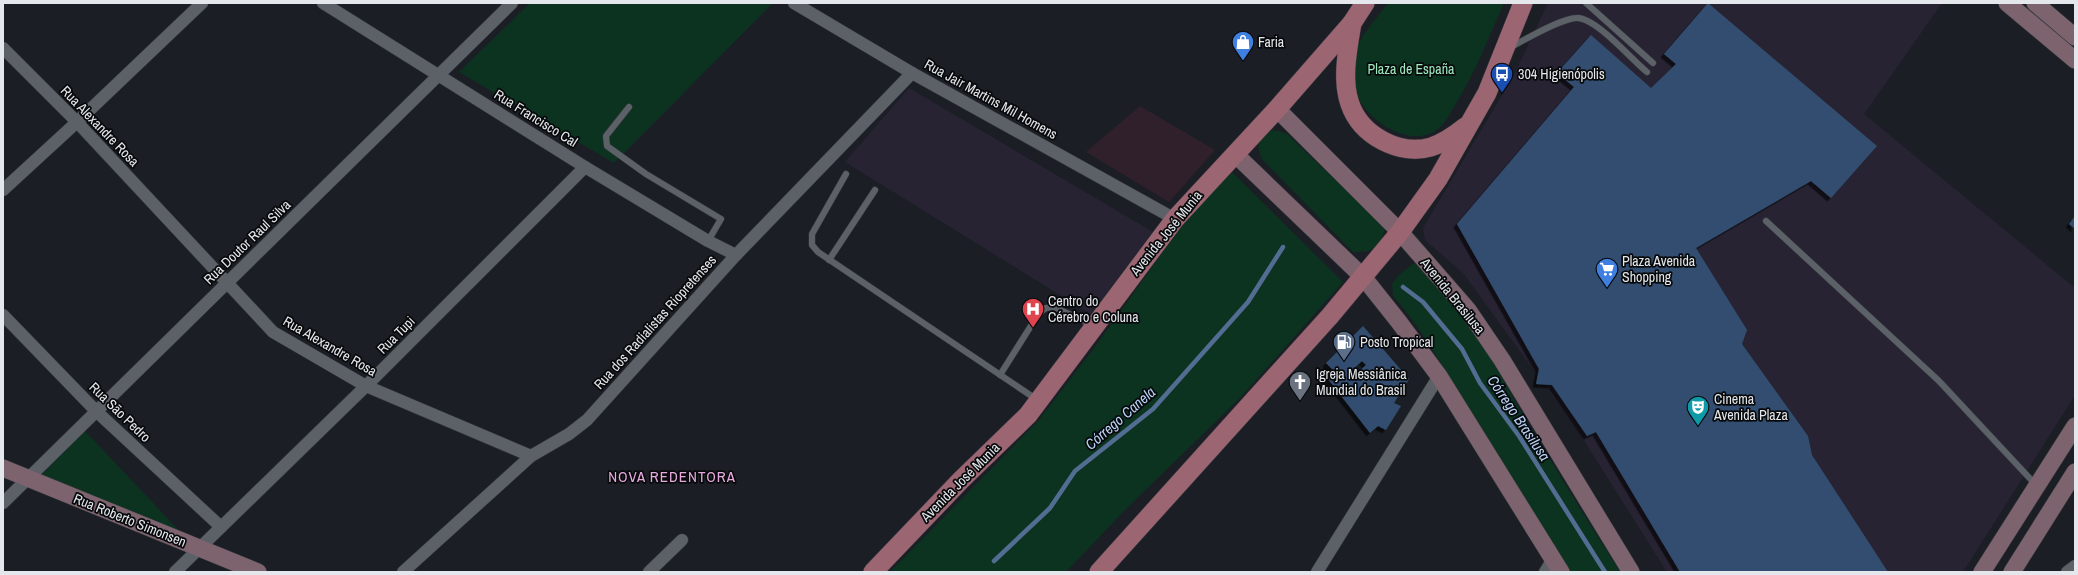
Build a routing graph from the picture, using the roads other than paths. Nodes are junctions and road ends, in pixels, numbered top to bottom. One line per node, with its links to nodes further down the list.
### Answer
1 (202, 3): 21 (street)
2 (323, 3): 18 (street, Rua Francisco Cal)
3 (512, 3): 18 (street, Rua Doutor Raul Silva)
4 (794, 3): 17 (street, Rua Jair Martins Mil Homens)
5 (1365, 3): 10 (main road, Avenida José Munia)
6 (1523, 3): 13 (main road)
7 (1586, 3): 15 (lane)
8 (2007, 3): 14 (main road)
9 (2035, 3): 11 (main road)
10 (1352, 22): 20 (main road, Avenida José Munia); 22 (main road)
11 (2075, 37)
12 (3, 48): 21 (street, Rua Alexandre Rosa)
13 (1504, 50): 16 (lane); 22 (main road)
14 (2075, 60)
15 (1653, 63)
16 (1647, 72)
17 (912, 73): 28 (street, Rua Jair Martins Mil Homens); 32 (street, Rua dos Radialistas Riopretenses)
18 (439, 75): 24 (street, Rua Francisco Cal); 35 (street, Rua Doutor Raul Silva)
19 (629, 107): 31 (lane)
20 (1277, 109): 23 (main road, Avenida José Munia); 30 (main road, Avenida Brasilusa)
21 (77, 122): 26 (street); 35 (street, Rua Alexandre Rosa)
22 (1470, 122): 30 (main road)
23 (1236, 155): 28 (main road, Avenida José Munia); 34 (main road)
24 (585, 167): 31 (street, Rua Francisco Cal); 40 (street, Rua Tupi)
25 (846, 174): 33 (lane)
26 (3, 190)
27 (876, 190): 33 (lane)
28 (1175, 219): 37 (main road, Avenida José Munia)
29 (1766, 221): 48 (lane)
30 (1400, 232): 34 (main road); 62 (main road, Avenida Brasilusa)
31 (708, 241): 32 (street, Rua Francisco Cal)
32 (736, 255): 44 (street, Rua dos Radialistas Riopretenses)
33 (830, 260): 38 (lane)
34 (1364, 278): 39 (main road); 60 (main road)
35 (227, 283): 40 (street, Rua Alexandre Rosa); 42 (street, Rua Doutor Raul Silva)
36 (3, 315): 42 (street, Rua São Pedro)
37 (1093, 326): 38 (lane); 41 (main road, Avenida José Munia)
38 (1000, 375): 41 (lane)
39 (1440, 376): 54 (main road); 61 (street)
40 (366, 386): 44 (street, Rua Alexandre Rosa); 50 (street, Rua Tupi)
41 (1039, 401): 59 (main road, Avenida José Munia)
42 (96, 411): 47 (street, Rua Doutor Raul Silva); 50 (street, Rua São Pedro)
43 (2075, 426): 48 (main road)
44 (531, 456): 57 (street, Rua dos Radialistas Riopretenses)
45 (3, 468): 47 (main road, Rua Roberto Simonsen)
46 (2075, 474): 64 (main road)
47 (28, 479): 49 (street, Rua Doutor Raul Silva); 52 (main road, Rua Roberto Simonsen)
48 (2037, 486): 63 (main road)
49 (3, 503)
50 (221, 527): 52 (street, Rua Tupi)
51 (682, 540): 58 (street)
52 (200, 548): 55 (street, Rua Tupi); 56 (main road, Rua Roberto Simonsen)
53 (2075, 566): 65 (street)
54 (1553, 568)
55 (175, 572)
56 (258, 572)
57 (403, 572)
58 (649, 572)
59 (873, 572)
60 (1099, 572)
61 (1317, 572)
62 (1631, 572)
63 (1982, 572)
64 (2012, 572)
65 (2067, 572)

